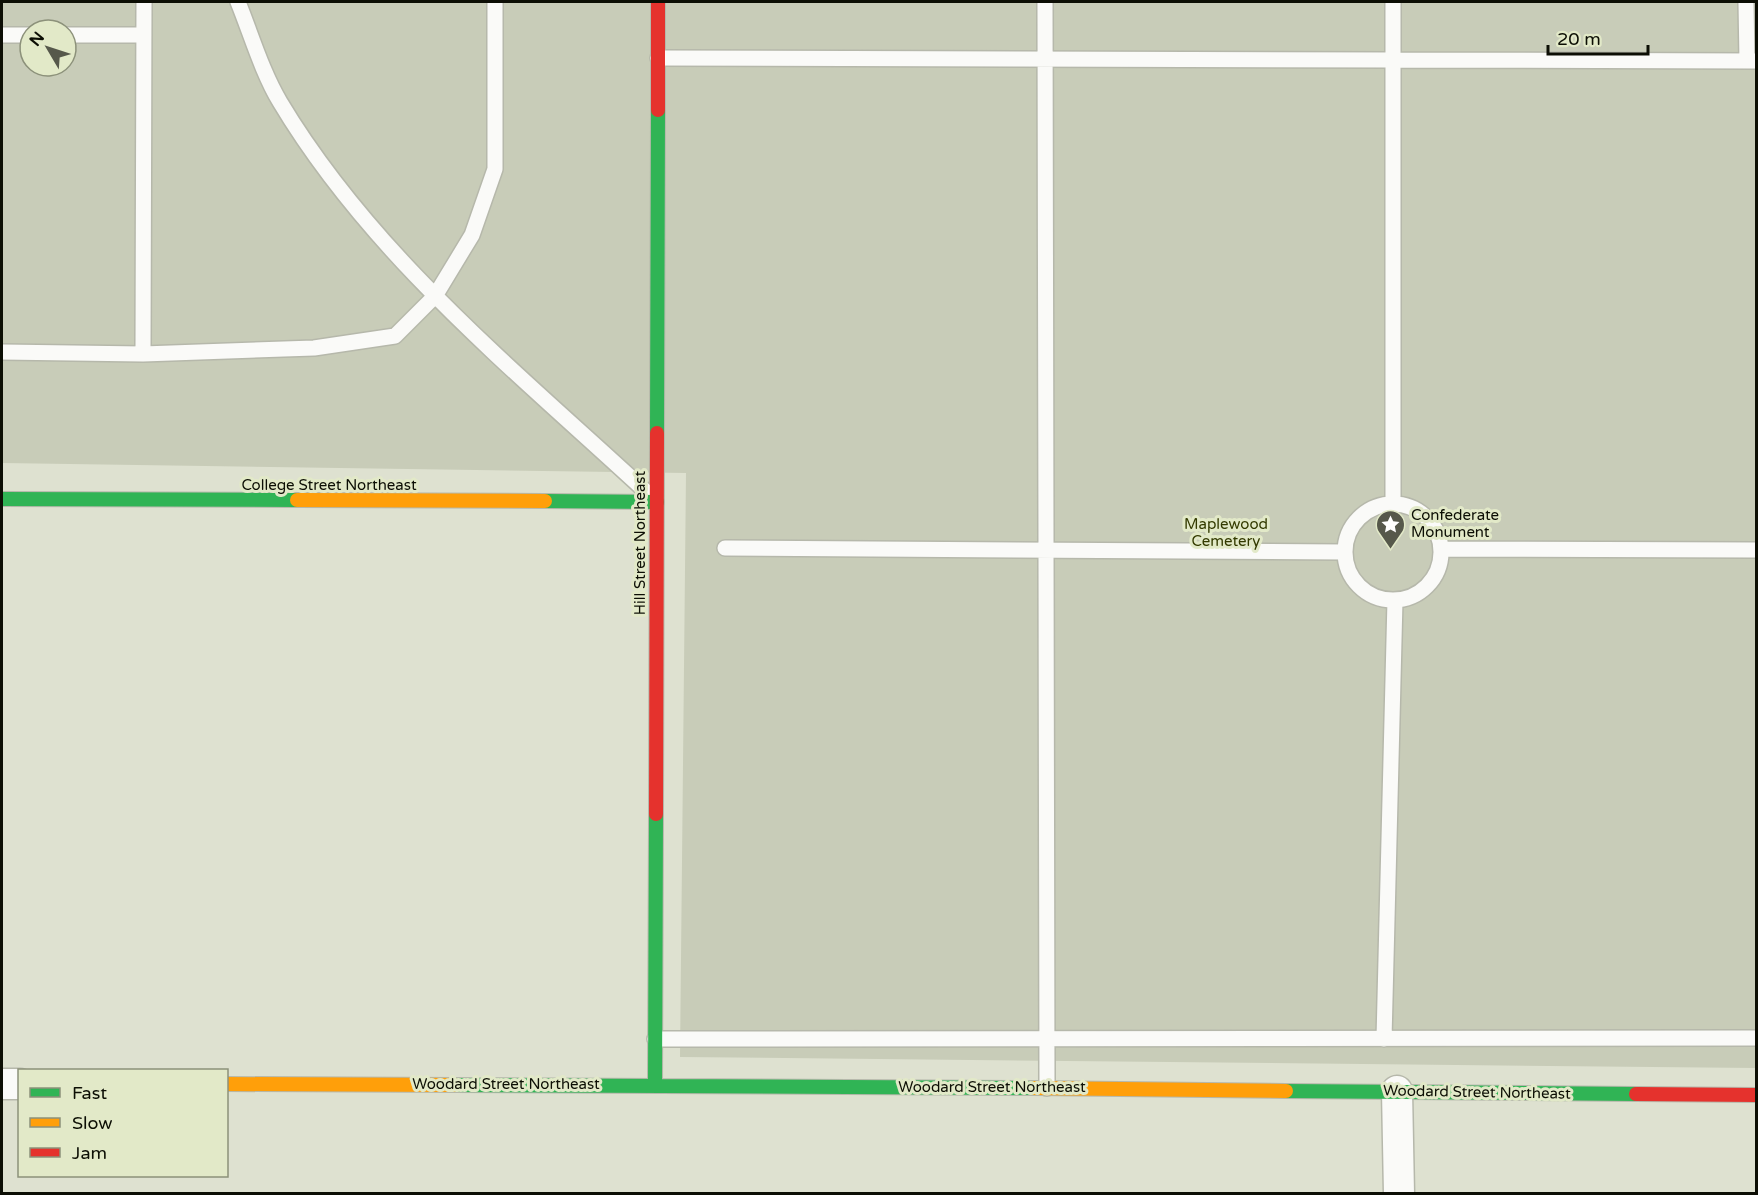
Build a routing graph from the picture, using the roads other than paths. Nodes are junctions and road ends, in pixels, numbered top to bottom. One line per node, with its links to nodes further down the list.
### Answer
1 (144, 2): 11 (lane)
2 (238, 2): 16 (lane)
3 (495, 2): 16 (lane)
4 (658, 2): 12 (street, Hill Street Northeast)
5 (1045, 2): 13 (lane)
6 (1393, 2): 14 (lane)
7 (1746, 2): 15 (lane)
8 (2, 35): 9 (lane)
9 (18, 35)
10 (78, 35): 11 (lane)
11 (144, 35): 18 (lane)
12 (658, 58): 13 (lane); 20 (street, Hill Street Northeast)
13 (1045, 59): 14 (lane); 24 (lane)
14 (1393, 60): 15 (lane); 21 (lane)
15 (1752, 61)
16 (435, 296): 18 (lane); 20 (lane)
17 (2, 351): 18 (lane)
18 (143, 354)
19 (2, 499): 20 (street, College Street Northeast)
20 (657, 502): 29 (street, Hill Street Northeast)
21 (1393, 504): 23 (lane); 26 (lane)
22 (725, 548): 24 (lane)
23 (1441, 549): 25 (lane); 27 (lane)
24 (1046, 550): 26 (lane); 31 (lane)
25 (1756, 550)
26 (1345, 552): 27 (lane)
27 (1395, 600): 30 (lane)
28 (1756, 1038): 30 (lane)
29 (655, 1039): 31 (lane); 35 (street, Hill Street Northeast)
30 (1384, 1039): 31 (lane)
31 (1047, 1040): 36 (lane)
32 (2, 1084): 33 (street)
33 (18, 1084)
34 (228, 1084): 35 (street, Woodard Street Northeast)
35 (655, 1084): 36 (street, Woodard Street Northeast)
36 (1047, 1088): 37 (street, Woodard Street Northeast)
37 (1397, 1091): 38 (street, Woodard Street Northeast); 39 (street)
38 (1756, 1095)
39 (1398, 1194)

